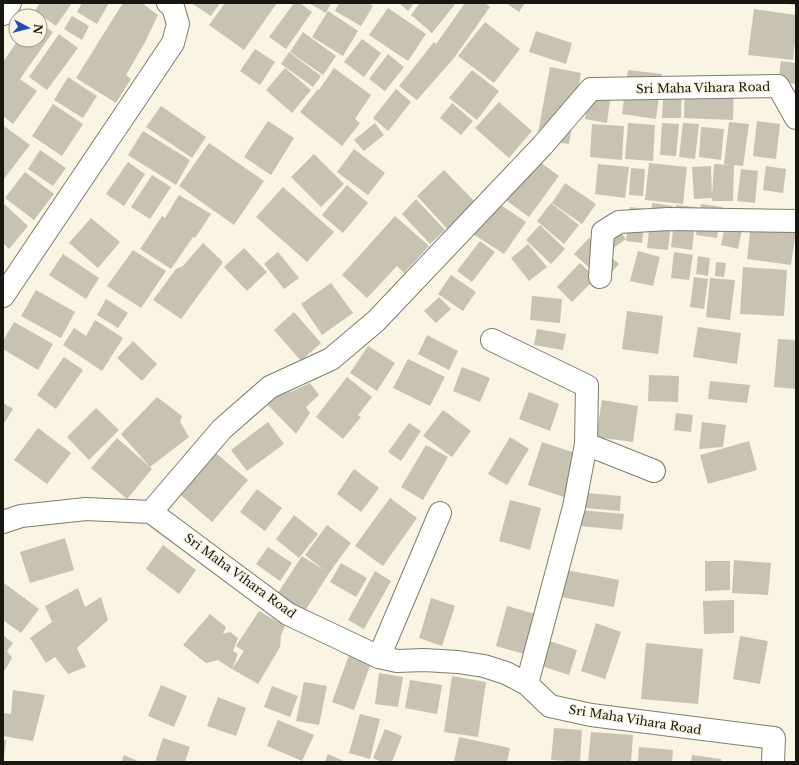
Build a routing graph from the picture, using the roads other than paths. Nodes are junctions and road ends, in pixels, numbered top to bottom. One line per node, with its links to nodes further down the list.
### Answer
1 (10, 3): 3 (street)
2 (168, 3): 7 (street)
3 (3, 14)
4 (796, 118): 11 (street, Sri Maha Vihara Road)
5 (796, 221): 6 (street)
6 (600, 277)
7 (3, 296)
8 (492, 340): 9 (street)
9 (586, 444): 10 (street); 15 (street)
10 (654, 471)
11 (151, 512): 13 (street); 14 (street, Sri Maha Vihara Road)
12 (440, 513): 14 (street)
13 (3, 522)
14 (379, 657): 15 (street, Sri Maha Vihara Road)
15 (527, 684): 16 (street, Sri Maha Vihara Road)
16 (774, 762)

